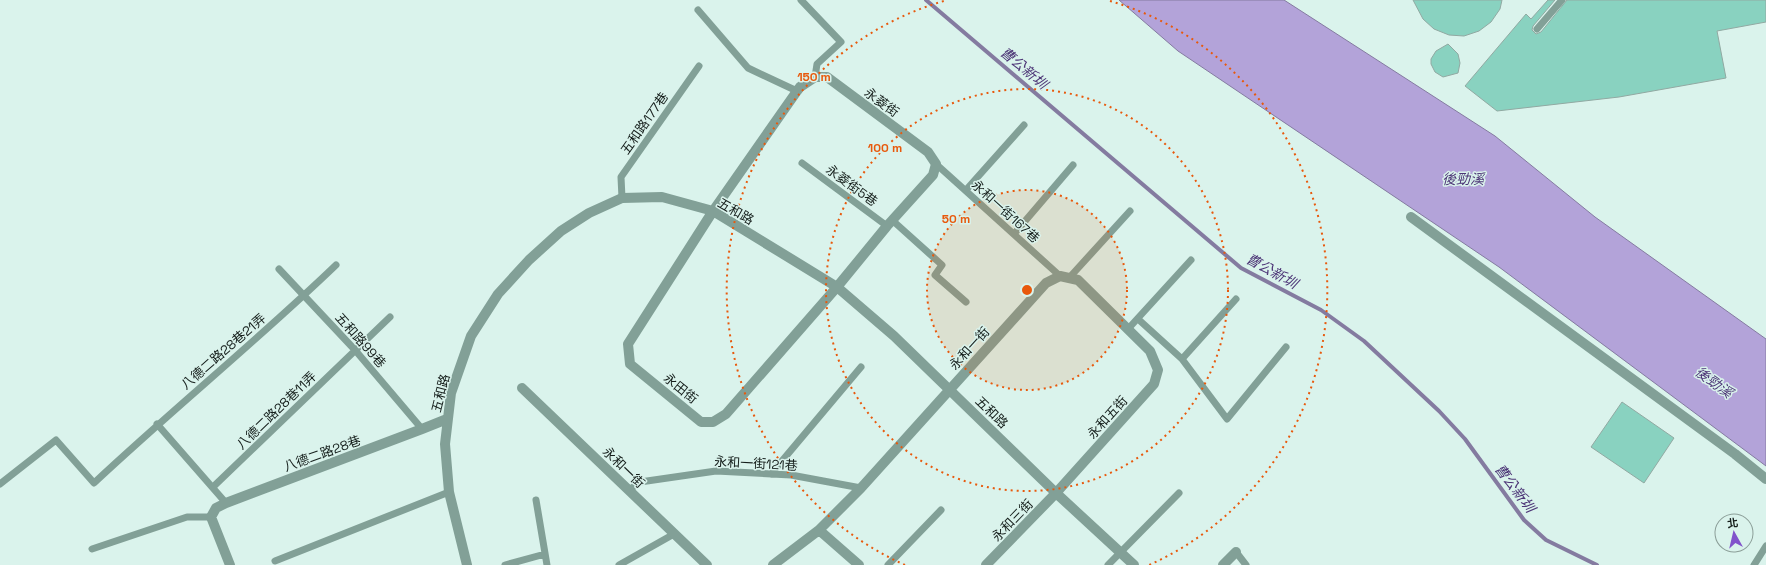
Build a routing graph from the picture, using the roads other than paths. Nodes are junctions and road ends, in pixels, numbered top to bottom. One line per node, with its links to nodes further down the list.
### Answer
1 (801, 0): 6 (lane)
2 (1562, 0): 4 (lane)
3 (698, 10): 7 (lane)
4 (1537, 29)
5 (699, 66): 13 (lane, 五和路177巷)
6 (815, 77): 7 (street); 10 (street, 永菱街)
7 (797, 91): 14 (street)
8 (1024, 125): 12 (lane)
9 (802, 163): 17 (lane, 永菱街5巷)
10 (936, 164): 12 (lane, 永和一街167巷); 17 (street)
11 (1073, 165): 18 (lane)
12 (966, 190): 18 (lane, 永和一街167巷)
13 (622, 198): 14 (street, 五和路); 36 (street, 五和路)
14 (713, 211): 23 (street, 五和路); 23 (street, 永田街)
15 (1130, 211): 22 (lane)
16 (1411, 217): 40 (street)
17 (890, 223): 23 (street); 26 (lane, 永菱街5巷)
18 (1014, 234): 22 (lane, 永和一街167巷)
19 (1192, 260): 28 (lane)
20 (336, 265): 24 (lane, 八德二路28巷21弄)
21 (279, 269): 24 (lane, 五和路99巷)
22 (1064, 277): 29 (street); 35 (street, 永和一街)
23 (837, 287): 35 (street, 五和路)
24 (304, 296): 31 (lane, 五和路99巷); 37 (lane, 八德二路28巷21弄)
25 (1236, 299): 32 (lane)
26 (966, 302)
27 (390, 317): 31 (lane, 八德二路28巷11弄)
28 (1138, 318): 29 (lane); 32 (lane)
29 (1128, 329): 47 (street, 永和五街)
30 (1286, 347): 32 (lane)
31 (355, 350): 38 (lane, 五和路99巷); 42 (lane, 八德二路28巷11弄)
32 (1182, 359)
33 (861, 367): 39 (lane)
34 (522, 388): 44 (street, 永和一街)
35 (950, 389): 43 (street, 永和一街); 47 (street, 五和路)
36 (447, 418): 38 (street, 八德二路28巷); 45 (street, 五和路)
37 (157, 424): 41 (lane, 八德二路28巷21弄); 42 (lane)
38 (422, 430): 49 (street, 八德二路28巷)
39 (771, 474): 43 (lane, 永和一街121巷); 44 (lane, 永和一街121巷)
40 (1766, 479)
41 (0, 484)
42 (213, 487): 49 (lane)
43 (861, 488): 52 (street, 永和一街)
44 (629, 490): 53 (street, 永和一街)
45 (448, 492): 59 (lane); 61 (street, 五和路)
46 (1179, 492): 57 (lane)
47 (1056, 493): 57 (street, 五和路); 69 (street, 永和三街)
48 (536, 500): 58 (lane)
49 (226, 503): 51 (street, 八德二路28巷)
50 (942, 510): 68 (lane)
51 (212, 517): 55 (lane); 60 (street)
52 (819, 530): 66 (street, 永和一街); 67 (street)
53 (674, 534): 64 (lane); 65 (street, 永和一街)
54 (1766, 546): 74 (lane)
55 (92, 550)
56 (1236, 552): 72 (street); 73 (lane)
57 (1121, 553): 70 (lane); 71 (street, 五和路)
58 (545, 554): 62 (lane); 63 (lane)
59 (275, 561)
60 (230, 565)
61 (468, 565)
62 (505, 565)
63 (547, 565)
64 (619, 565)
65 (707, 565)
66 (773, 565)
67 (859, 565)
68 (888, 565)
69 (986, 565)
70 (1108, 565)
71 (1134, 565)
72 (1223, 565)
73 (1246, 565)
74 (1754, 565)

